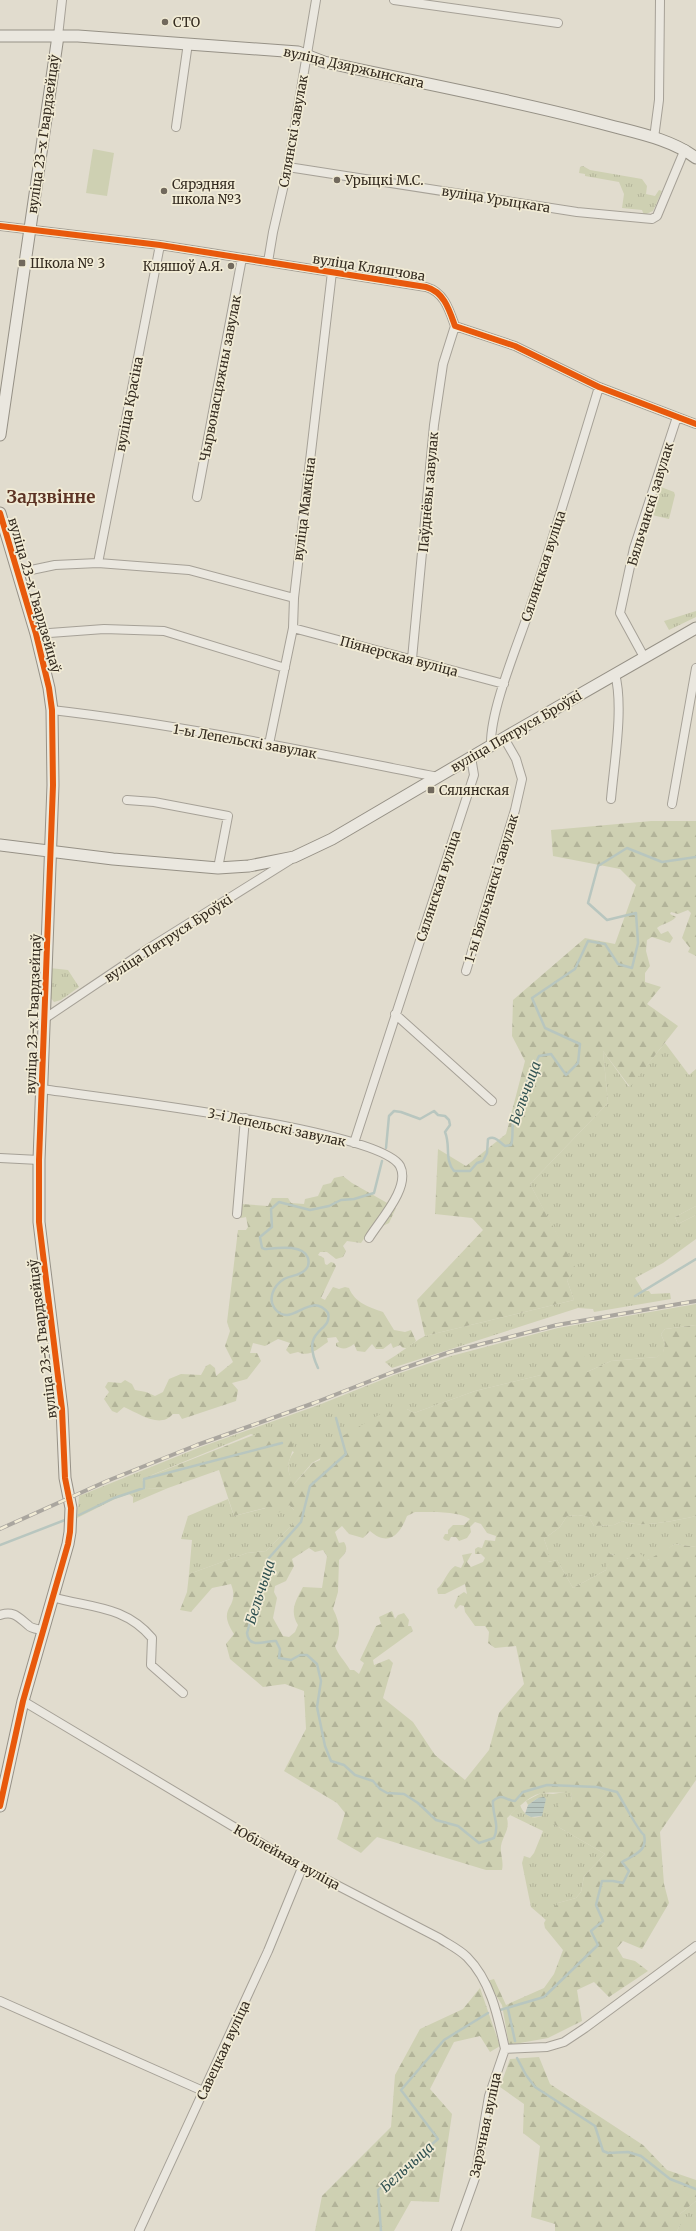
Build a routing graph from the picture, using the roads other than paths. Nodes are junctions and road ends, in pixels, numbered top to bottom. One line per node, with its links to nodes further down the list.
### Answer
1 (62, 0): 7 (street, вуліца 23-х Гвардзейцаў)
2 (316, 0): 9 (street, Сялянскі завулак)
3 (394, 0): 5 (street)
4 (660, 0): 11 (street)
5 (558, 23)
6 (0, 36): 7 (street, вуліца Дзяржынскага)
7 (58, 36): 8 (street, вуліца Дзяржынскага); 16 (street, вуліца 23-х Гвардзейцаў)
8 (188, 43): 9 (street, вуліца Дзяржынскага); 10 (street)
9 (306, 56): 11 (street, вуліца Дзяржынскага); 14 (street, Сялянскі завулак)
10 (176, 127)
11 (654, 138): 12 (street, вуліца Дзяржынскага)
12 (684, 149): 13 (street, вуліца Дзяржынскага); 14 (street, вуліца Урыцкага)
13 (696, 158)
14 (288, 167): 19 (street, Сялянскі завулак)
15 (0, 226): 16 (street, вуліца Кляшчова)
16 (30, 230): 17 (street, вуліца Кляшчова); 25 (street, вуліца 23-х Гвардзейцаў)
17 (160, 245): 18 (street, вуліца Кляшчова); 28 (street, вуліца Красіна)
18 (242, 258): 19 (street, вуліца Кляшчова); 26 (street, Чырвонасцяжны завулак)
19 (268, 262): 20 (street, вуліца Кляшчова)
20 (332, 272): 21 (street, вуліца Кляшчова); 30 (street, вуліца Мамкіна)
21 (455, 326): 22 (street); 35 (street, Паўднёвы завулак)
22 (599, 387): 23 (street); 39 (street, Сялянская вуліца)
23 (677, 417): 24 (street); 34 (street, Бяльчанскі завулак)
24 (696, 424)
25 (0, 435)
26 (198, 498)
27 (0, 513): 29 (street, вуліца 23-х Гвардзейцаў)
28 (98, 563): 29 (street); 30 (street)
29 (17, 573): 33 (street, вуліца 23-х Гвардзейцаў)
30 (294, 598): 31 (street, вуліца Мамкіна)
31 (293, 628): 35 (street, Піянерская вуліца); 36 (street, вуліца Мамкіна)
32 (696, 628): 34 (street, вуліца Пятруся Броўкі)
33 (36, 634): 36 (street); 40 (street, вуліца 23-х Гвардзейцаў)
34 (644, 657): 38 (street, вуліца Пятруся Броўкі)
35 (412, 660): 39 (street, Піянерская вуліца)
36 (285, 668): 42 (street, вуліца Мамкіна)
37 (696, 668): 48 (street)
38 (615, 674): 41 (street, вуліца Пятруся Броўкі); 46 (street)
39 (504, 684): 43 (street, Сялянская вуліца)
40 (52, 710): 42 (street, 1-ы Лепельскі завулак); 50 (street, вуліца 23-х Гвардзейцаў)
41 (504, 738): 43 (street, вуліца Пятруся Броўкі); 53 (street, 1-ы Бяльчанскі завулак)
42 (269, 744): 45 (street, 1-ы Лепельскі завулак)
43 (491, 746): 44 (street, вуліца Пятруся Броўкі)
44 (471, 758): 45 (street, вуліца Пятруся Броўкі); 54 (street, Сялянская вуліца)
45 (438, 777): 51 (street, вуліца Пятруся Броўкі)
46 (611, 799)
47 (127, 800): 52 (street)
48 (672, 804)
49 (0, 845): 50 (street, вуліца Пятруся Броўкі)
50 (50, 852): 52 (street, вуліца Пятруся Броўкі); 55 (street, вуліца 23-х Гвардзейцаў)
51 (294, 857): 52 (street, вуліца Пятруся Броўкі); 55 (street, вуліца Пятруся Броўкі)
52 (218, 868)
53 (466, 971)
54 (395, 1014): 57 (street); 59 (street, Сялянская вуліца)
55 (44, 1019): 56 (street, вуліца 23-х Гвардзейцаў)
56 (42, 1089): 58 (street, 3-і Лепельскі завулак); 61 (street, вуліца 23-х Гвардзейцаў)
57 (492, 1101)
58 (245, 1118): 59 (street, 3-і Лепельскі завулак); 62 (street)
59 (354, 1143): 63 (street, 3-і Лепельскі завулак)
60 (0, 1158): 61 (street)
61 (39, 1160): 64 (street, вуліца 23-х Гвардзейцаў)
62 (237, 1214)
63 (369, 1238)
64 (52, 1597): 66 (street, вуліца 23-х Гвардзейцаў); 67 (street)
65 (0, 1615): 66 (street)
66 (43, 1630): 68 (street, вуліца 23-х Гвардзейцаў)
67 (183, 1693)
68 (23, 1701): 69 (street, вуліца 23-х Гвардзейцаў); 70 (street, Юбілейная вуліца)
69 (0, 1806)
70 (302, 1868): 73 (street, Юбілейная вуліца); 74 (street, Савецкая вуліца)
71 (696, 1946): 73 (street)
72 (0, 2002): 74 (street)
73 (505, 2049): 76 (street, Зарэчная вуліца)
74 (203, 2091): 75 (street, Савецкая вуліца)
75 (139, 2231)
76 (456, 2231)

